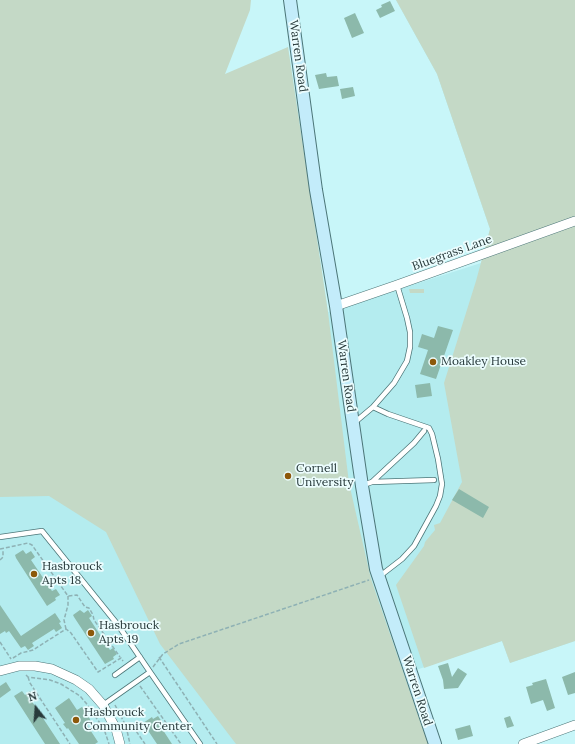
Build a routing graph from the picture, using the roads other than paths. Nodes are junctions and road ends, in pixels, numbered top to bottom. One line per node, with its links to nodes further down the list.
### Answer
1 (290, 0): 4 (street, Warren Road)
2 (575, 221): 3 (street, Bluegrass Lane)
3 (397, 285): 4 (street, Bluegrass Lane); 5 (lane)
4 (336, 306): 6 (street, Warren Road)
5 (373, 407): 6 (lane); 11 (lane)
6 (353, 424): 9 (street, Warren Road)
7 (424, 431): 9 (lane)
8 (434, 480): 9 (lane)
9 (367, 484): 11 (street, Warren Road)
10 (0, 537): 12 (lane)
11 (379, 576): 20 (street, Warren Road)
12 (140, 657): 14 (lane); 15 (lane)
13 (0, 671): 16 (street)
14 (150, 672): 16 (lane); 19 (lane)
15 (115, 675)
16 (103, 705): 18 (street)
17 (575, 725): 21 (street)
18 (120, 744)
19 (200, 744)
20 (435, 744)
21 (523, 744)

